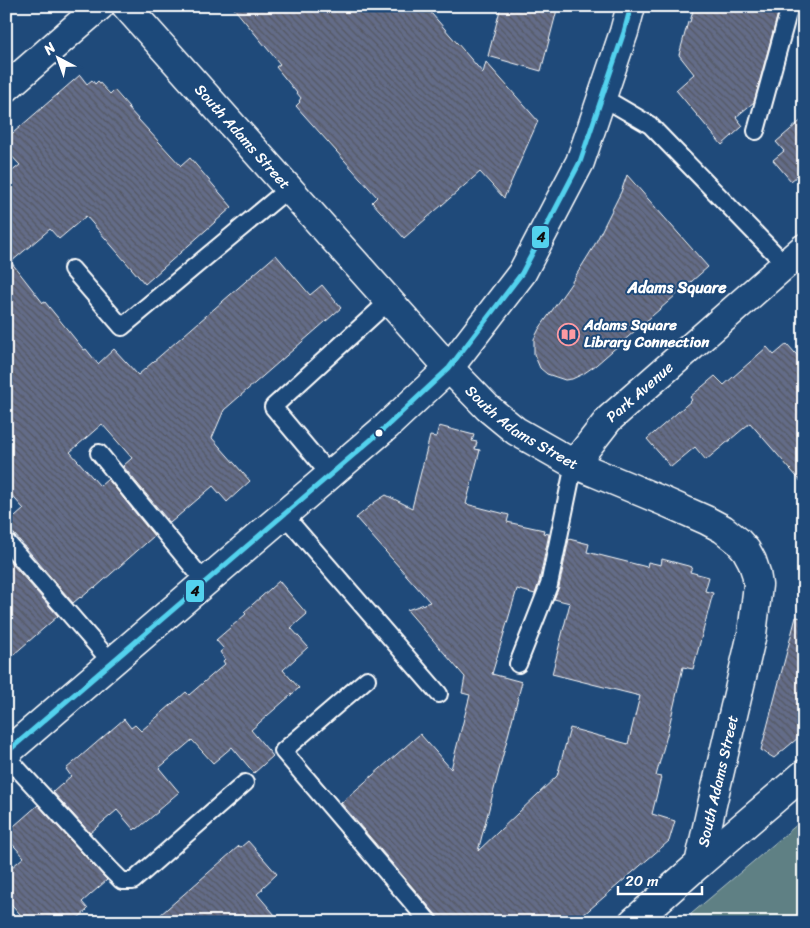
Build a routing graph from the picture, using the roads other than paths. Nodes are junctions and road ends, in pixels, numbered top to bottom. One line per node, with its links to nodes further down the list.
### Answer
1 (100, 6): 5 (street)
2 (126, 6): 8 (street, South Adams Street)
3 (631, 6): 6 (street)
4 (790, 6): 7 (lane)
5 (6, 88)
6 (602, 97): 9 (lane); 12 (street)
7 (756, 131)
8 (289, 188): 10 (lane); 11 (street, South Adams Street)
9 (794, 256): 14 (street, Park Avenue)
10 (72, 270)
11 (389, 301): 12 (street, South Adams Street); 15 (lane)
12 (449, 368): 14 (street, South Adams Street); 15 (street)
13 (99, 453): 18 (lane)
14 (574, 464): 20 (lane); 26 (street, South Adams Street)
15 (330, 475): 16 (street)
16 (284, 514): 18 (street); 22 (lane)
17 (6, 541): 19 (lane)
18 (205, 582): 19 (street)
19 (112, 663): 23 (street)
20 (518, 664)
21 (367, 678): 28 (lane)
22 (439, 694)
23 (6, 755): 25 (lane)
24 (804, 774): 26 (street)
25 (245, 783)
26 (699, 864): 27 (street)
27 (637, 920)
28 (428, 922)

